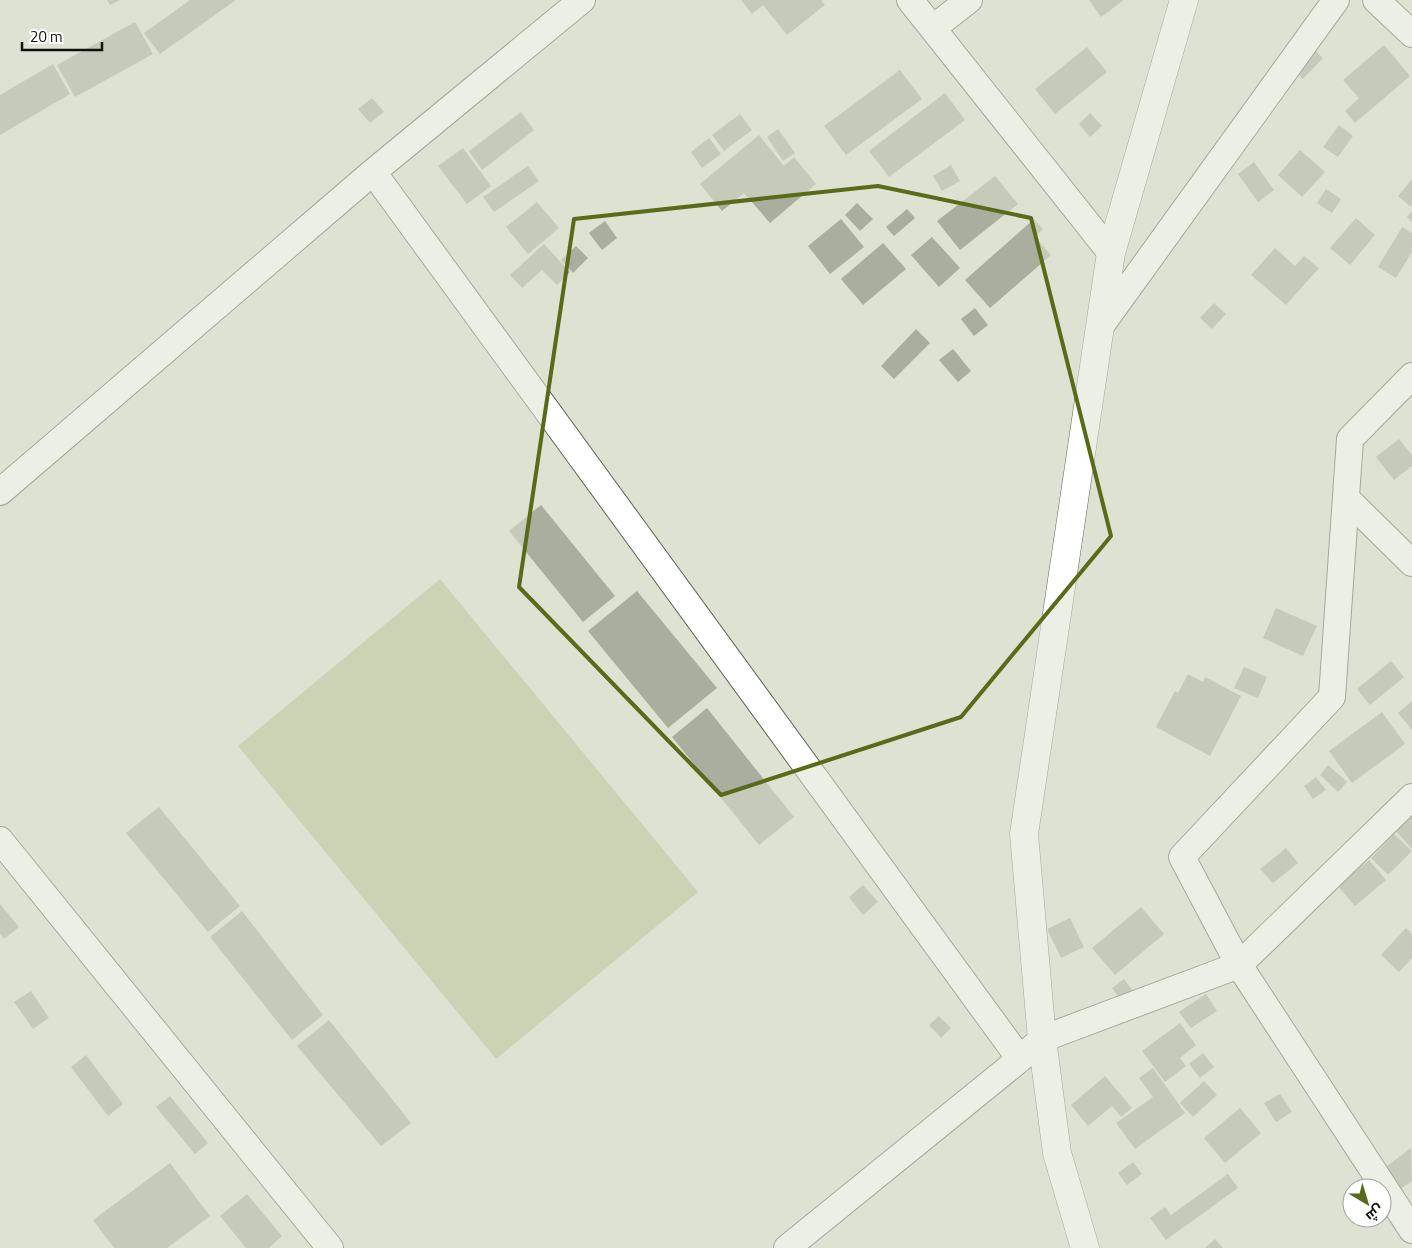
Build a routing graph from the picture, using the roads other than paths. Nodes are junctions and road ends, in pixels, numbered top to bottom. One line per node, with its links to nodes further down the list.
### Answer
1 (582, 0): 9 (street)
2 (910, 0): 7 (street)
3 (969, 0): 7 (street)
4 (1184, 0): 10 (highway)
5 (1336, 0): 11 (street)
6 (1376, 0): 8 (street)
7 (933, 28): 10 (street)
8 (1412, 34)
9 (373, 172): 13 (street); 20 (street)
10 (1111, 253): 11 (highway)
11 (1100, 327): 19 (highway)
12 (1412, 376): 14 (street)
13 (0, 492)
14 (1346, 498): 15 (street); 18 (street)
15 (1412, 563)
16 (1412, 797): 18 (street)
17 (0, 840): 22 (street)
18 (1239, 965): 19 (street); 21 (street)
19 (1042, 1038): 20 (street); 24 (highway)
20 (1020, 1059): 23 (street)
21 (1412, 1230)
22 (330, 1248)
23 (787, 1248)
24 (1085, 1248)

